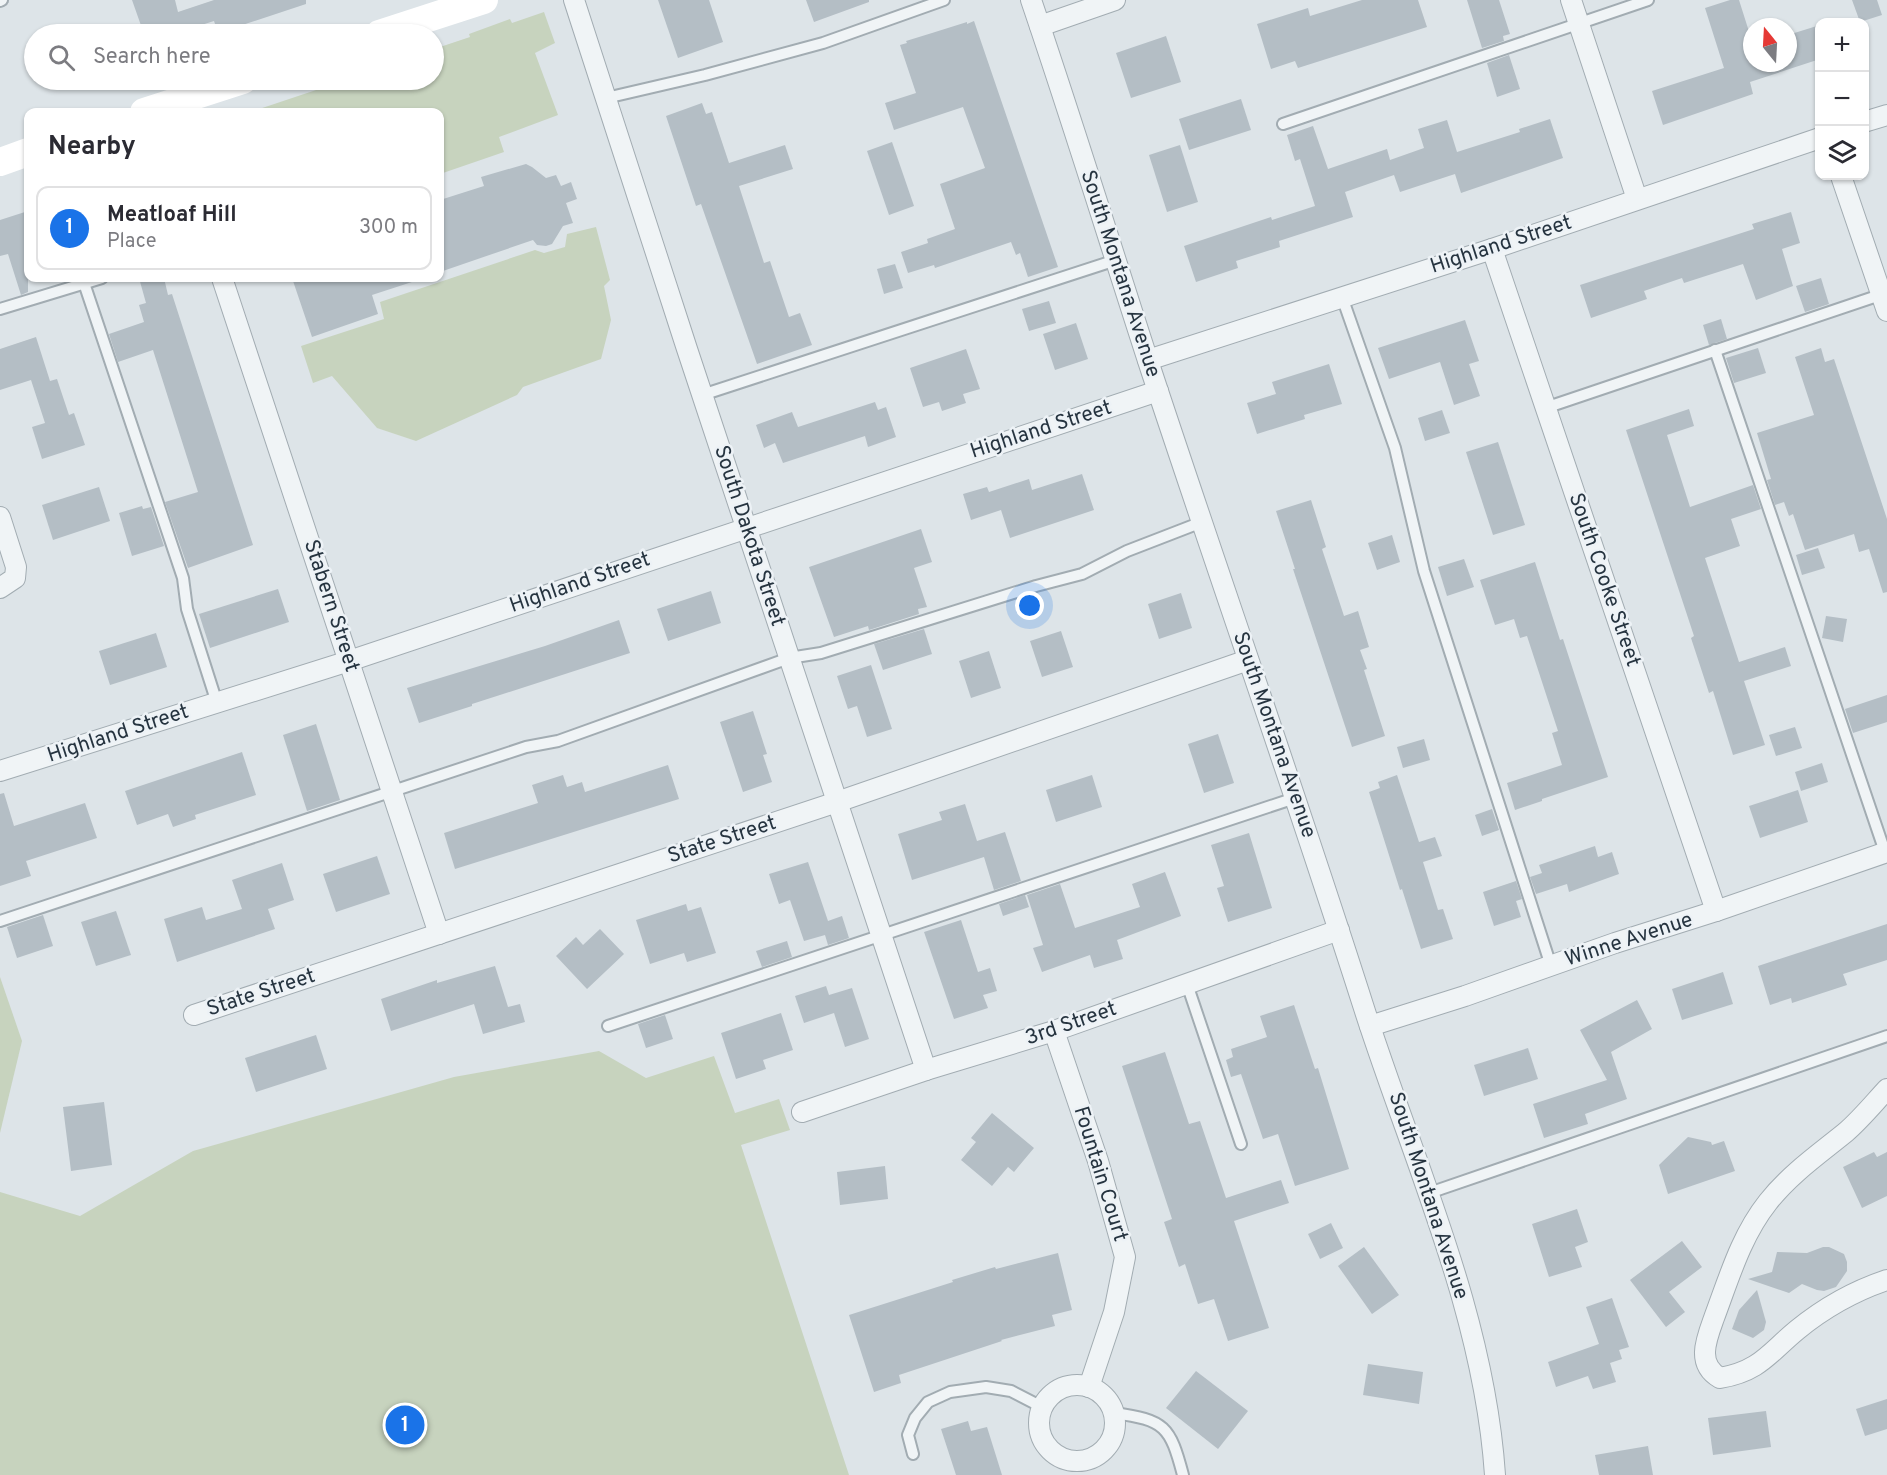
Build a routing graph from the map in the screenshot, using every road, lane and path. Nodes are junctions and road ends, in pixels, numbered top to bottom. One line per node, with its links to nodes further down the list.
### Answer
1 (484, 0): 9 (street)
2 (574, 0): 12 (street, South Dakota Street)
3 (944, 0): 12 (lane)
4 (1031, 0): 10 (street, South Montana Avenue)
5 (1115, 0): 10 (street)
6 (1571, 0): 8 (street)
7 (1648, 0): 8 (lane)
8 (1579, 23): 16 (lane); 21 (street)
9 (410, 24)
10 (1040, 26): 23 (street, South Montana Avenue)
11 (215, 90): 13 (street)
12 (606, 98): 33 (street, South Dakota Street)
13 (166, 108)
14 (1887, 115): 15 (street)
15 (1869, 120)
16 (1282, 124)
17 (1815, 140): 21 (street, Highland Street)
18 (24, 153): 19 (street)
19 (0, 162)
20 (1842, 180): 28 (street)
21 (1637, 199): 22 (street, Highland Street)
22 (1492, 249): 27 (street, Highland Street); 34 (street, South Cooke Street)
23 (1116, 260): 31 (street, South Montana Avenue); 33 (lane)
24 (88, 282): 26 (lane)
25 (223, 282): 41 (street, Stabern Street)
26 (84, 283): 29 (lane); 42 (lane)
27 (1342, 297): 31 (street, Highland Street); 53 (lane)
28 (1885, 299): 30 (lane)
29 (0, 309)
30 (1714, 350): 34 (lane); 47 (lane)
31 (1148, 360): 32 (street, South Montana Avenue)
32 (1158, 391): 36 (street, South Montana Avenue); 37 (street, Highland Street)
33 (702, 395): 37 (street, South Dakota Street)
34 (1545, 408): 48 (street, South Cooke Street)
35 (0, 518): 38 (street)
36 (1202, 522): 39 (lane); 40 (street, South Montana Avenue)
37 (746, 528): 39 (street, South Dakota Street); 41 (street, Highland Street)
38 (0, 588)
39 (789, 658): 44 (lane); 46 (street, South Dakota Street)
40 (1248, 660): 45 (street, South Montana Avenue); 46 (street, State Street)
41 (349, 661): 42 (street, Highland Street); 44 (street, Stabern Street)
42 (217, 703): 43 (street, Highland Street)
43 (0, 771)
44 (392, 792): 49 (lane); 51 (street, Stabern Street)
45 (1294, 798): 50 (street, South Montana Avenue); 52 (lane)
46 (837, 802): 51 (street, State Street); 52 (street, South Dakota Street)
47 (1886, 852): 48 (street, Winne Avenue)
48 (1716, 911): 53 (street, Winne Avenue)
49 (0, 921)
50 (1339, 930): 54 (street, 3rd Street); 57 (street, South Montana Avenue)
51 (439, 934): 55 (street, State Street)
52 (881, 935): 56 (lane); 60 (street, South Dakota Street)
53 (1551, 966): 57 (street, Winne Avenue)
54 (1187, 984): 58 (street, 3rd Street); 63 (lane)
55 (194, 1015)
56 (608, 1026)
57 (1370, 1026): 64 (street, South Montana Avenue)
58 (1054, 1031): 60 (street, 3rd Street); 66 (street, Fountain Court)
59 (1887, 1036): 64 (lane)
60 (926, 1070): 62 (street, 3rd Street)
61 (1887, 1089): 65 (street)
62 (802, 1112)
63 (1242, 1144)
64 (1429, 1193): 71 (street, South Montana Avenue)
65 (1887, 1280)
66 (1089, 1387): 67 (street); 68 (street)
67 (1042, 1407): 68 (street); 69 (lane)
68 (1114, 1413): 70 (lane)
69 (913, 1454)
70 (1184, 1475)
71 (1495, 1475)

